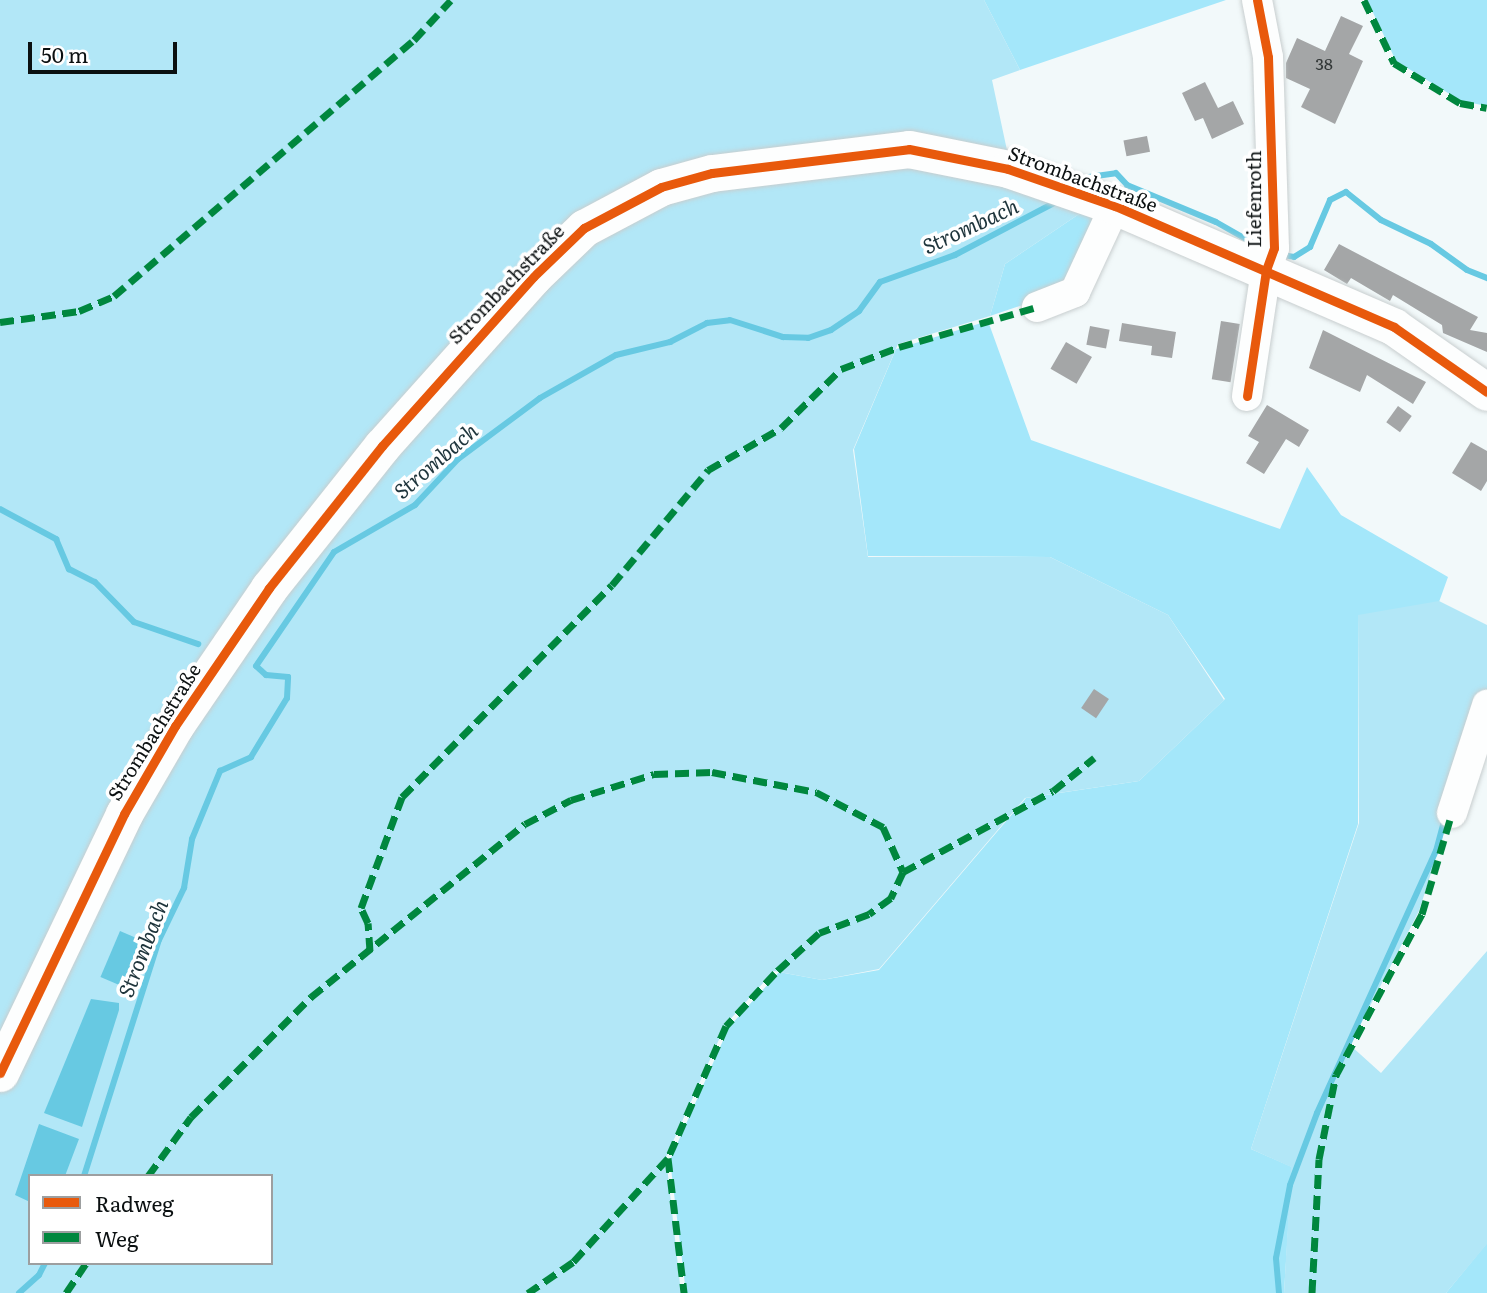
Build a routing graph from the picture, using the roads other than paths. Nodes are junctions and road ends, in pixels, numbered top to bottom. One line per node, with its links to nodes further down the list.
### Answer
1 (1257, 0): 3 (street, Liefenroth)
2 (1115, 206): 3 (main road, Strombachstraße); 4 (street); 9 (main road, Strombachstraße)
3 (1266, 270): 5 (main road, Strombachstraße); 6 (street, Liefenroth)
4 (1037, 307)
5 (1487, 392)
6 (1247, 396)
7 (1487, 705): 8 (street)
8 (1452, 813)
9 (0, 1073)

